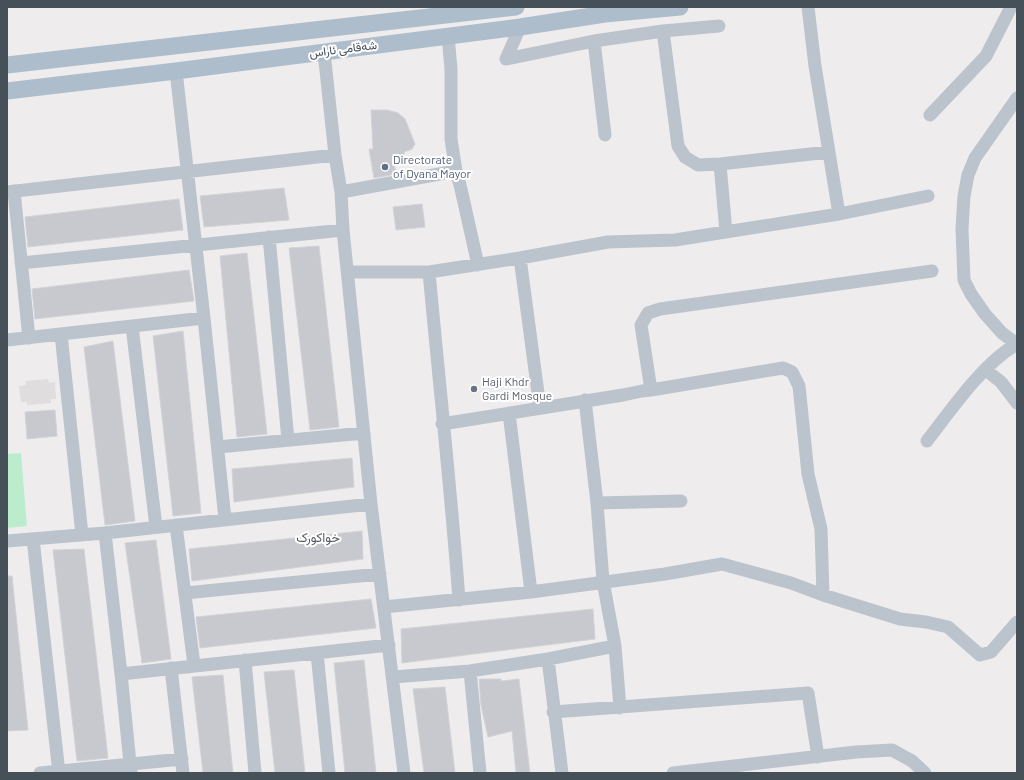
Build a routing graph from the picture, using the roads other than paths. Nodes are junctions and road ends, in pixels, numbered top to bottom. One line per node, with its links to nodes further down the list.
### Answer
1 (516, 7): 5 (main road, شەقامی ئاراس)
2 (680, 7): 6 (main road, شەقامی ئاراس)
3 (808, 7): 22 (street)
4 (1010, 7): 20 (street)
5 (448, 11): 7 (main road, شەقامی ئاراس)
6 (610, 11): 9 (main road, شەقامی ئاراس)
7 (408, 14): 13 (main road, شەقامی ئاراس)
8 (719, 26): 10 (street)
9 (520, 27): 11 (main road, شەقامی ئاراس); 12 (street)
10 (663, 31): 12 (street); 24 (street)
11 (448, 36): 14 (main road, شەقامی ئاراس); 26 (street)
12 (594, 42): 21 (street)
13 (135, 51): 15 (main road, شەقامی ئاراس); 17 (main road)
14 (324, 52): 16 (main road, شەقامی ئاراس); 23 (street)
15 (7, 65)
16 (176, 71): 17 (main road, شەقامی ئاراس); 25 (street)
17 (139, 75): 18 (main road, شەقامی ئاراس)
18 (7, 91)
19 (1017, 98): 46 (street)
20 (930, 115)
21 (606, 135)
22 (829, 152): 24 (street); 30 (street)
23 (335, 155): 25 (street); 28 (street)
24 (720, 164): 32 (street)
25 (188, 171): 27 (street); 34 (street)
26 (456, 171): 28 (street); 37 (street)
27 (11, 191): 36 (street)
28 (341, 192): 31 (street)
29 (928, 196): 30 (street)
30 (840, 214): 32 (street)
31 (343, 230): 33 (street); 39 (street)
32 (726, 232): 35 (street)
33 (269, 237): 34 (street); 55 (street)
34 (196, 245): 36 (street); 41 (street)
35 (520, 258): 37 (street); 51 (street)
36 (21, 263): 44 (street)
37 (478, 265): 40 (street)
38 (932, 271): 48 (street)
39 (348, 272): 40 (street); 54 (street)
40 (429, 272): 53 (street)
41 (204, 318): 42 (street); 57 (street)
42 (132, 326): 43 (street); 63 (street)
43 (61, 334): 44 (street); 65 (street)
44 (29, 338): 45 (street)
45 (7, 340)
46 (1017, 344): 47 (street)
47 (986, 370): 50 (street); 56 (street)
48 (652, 390): 49 (street); 72 (street)
49 (585, 400): 51 (street); 59 (street)
50 (1017, 403)
51 (540, 408): 52 (street)
52 (509, 413): 53 (street); 70 (street)
53 (442, 424): 73 (street)
54 (364, 433): 55 (street); 60 (street)
55 (288, 440): 57 (street)
56 (928, 441)
57 (218, 447): 61 (street)
58 (681, 501): 59 (street)
59 (598, 503): 69 (street)
60 (371, 504): 61 (street); 68 (street)
61 (225, 519): 62 (street)
62 (176, 525): 63 (street); 71 (street)
63 (156, 527): 64 (street)
64 (105, 533): 65 (street); 84 (street)
65 (82, 534): 66 (street)
66 (33, 539): 67 (street); 91 (street)
67 (7, 541)
68 (380, 574): 71 (street); 74 (street)
69 (603, 581): 70 (street); 72 (street); 77 (street)
70 (530, 592): 73 (street)
71 (185, 593): 81 (street)
72 (823, 595): 75 (street)
73 (459, 600): 74 (street)
74 (384, 608): 76 (street)
75 (1017, 622)
76 (389, 645): 78 (street); 85 (street)
77 (615, 646): 79 (street); 86 (street)
78 (317, 653): 80 (street); 95 (street)
79 (548, 659): 83 (street); 87 (street)
80 (245, 660): 81 (street); 94 (street)
81 (194, 665): 82 (street)
82 (171, 668): 84 (street); 89 (street)
83 (470, 671): 85 (street); 97 (street)
84 (121, 674): 90 (street)
85 (392, 677): 96 (street)
86 (620, 708): 87 (street); 88 (street)
87 (553, 712): 98 (street)
88 (818, 757): 99 (street); 100 (street)
89 (182, 760): 90 (street); 93 (street)
90 (130, 769): 91 (street)
91 (59, 772): 92 (street)
92 (40, 773)
93 (183, 773)
94 (255, 773)
95 (329, 773)
96 (404, 773)
97 (480, 773)
98 (562, 773)
99 (672, 773)
100 (925, 773)

